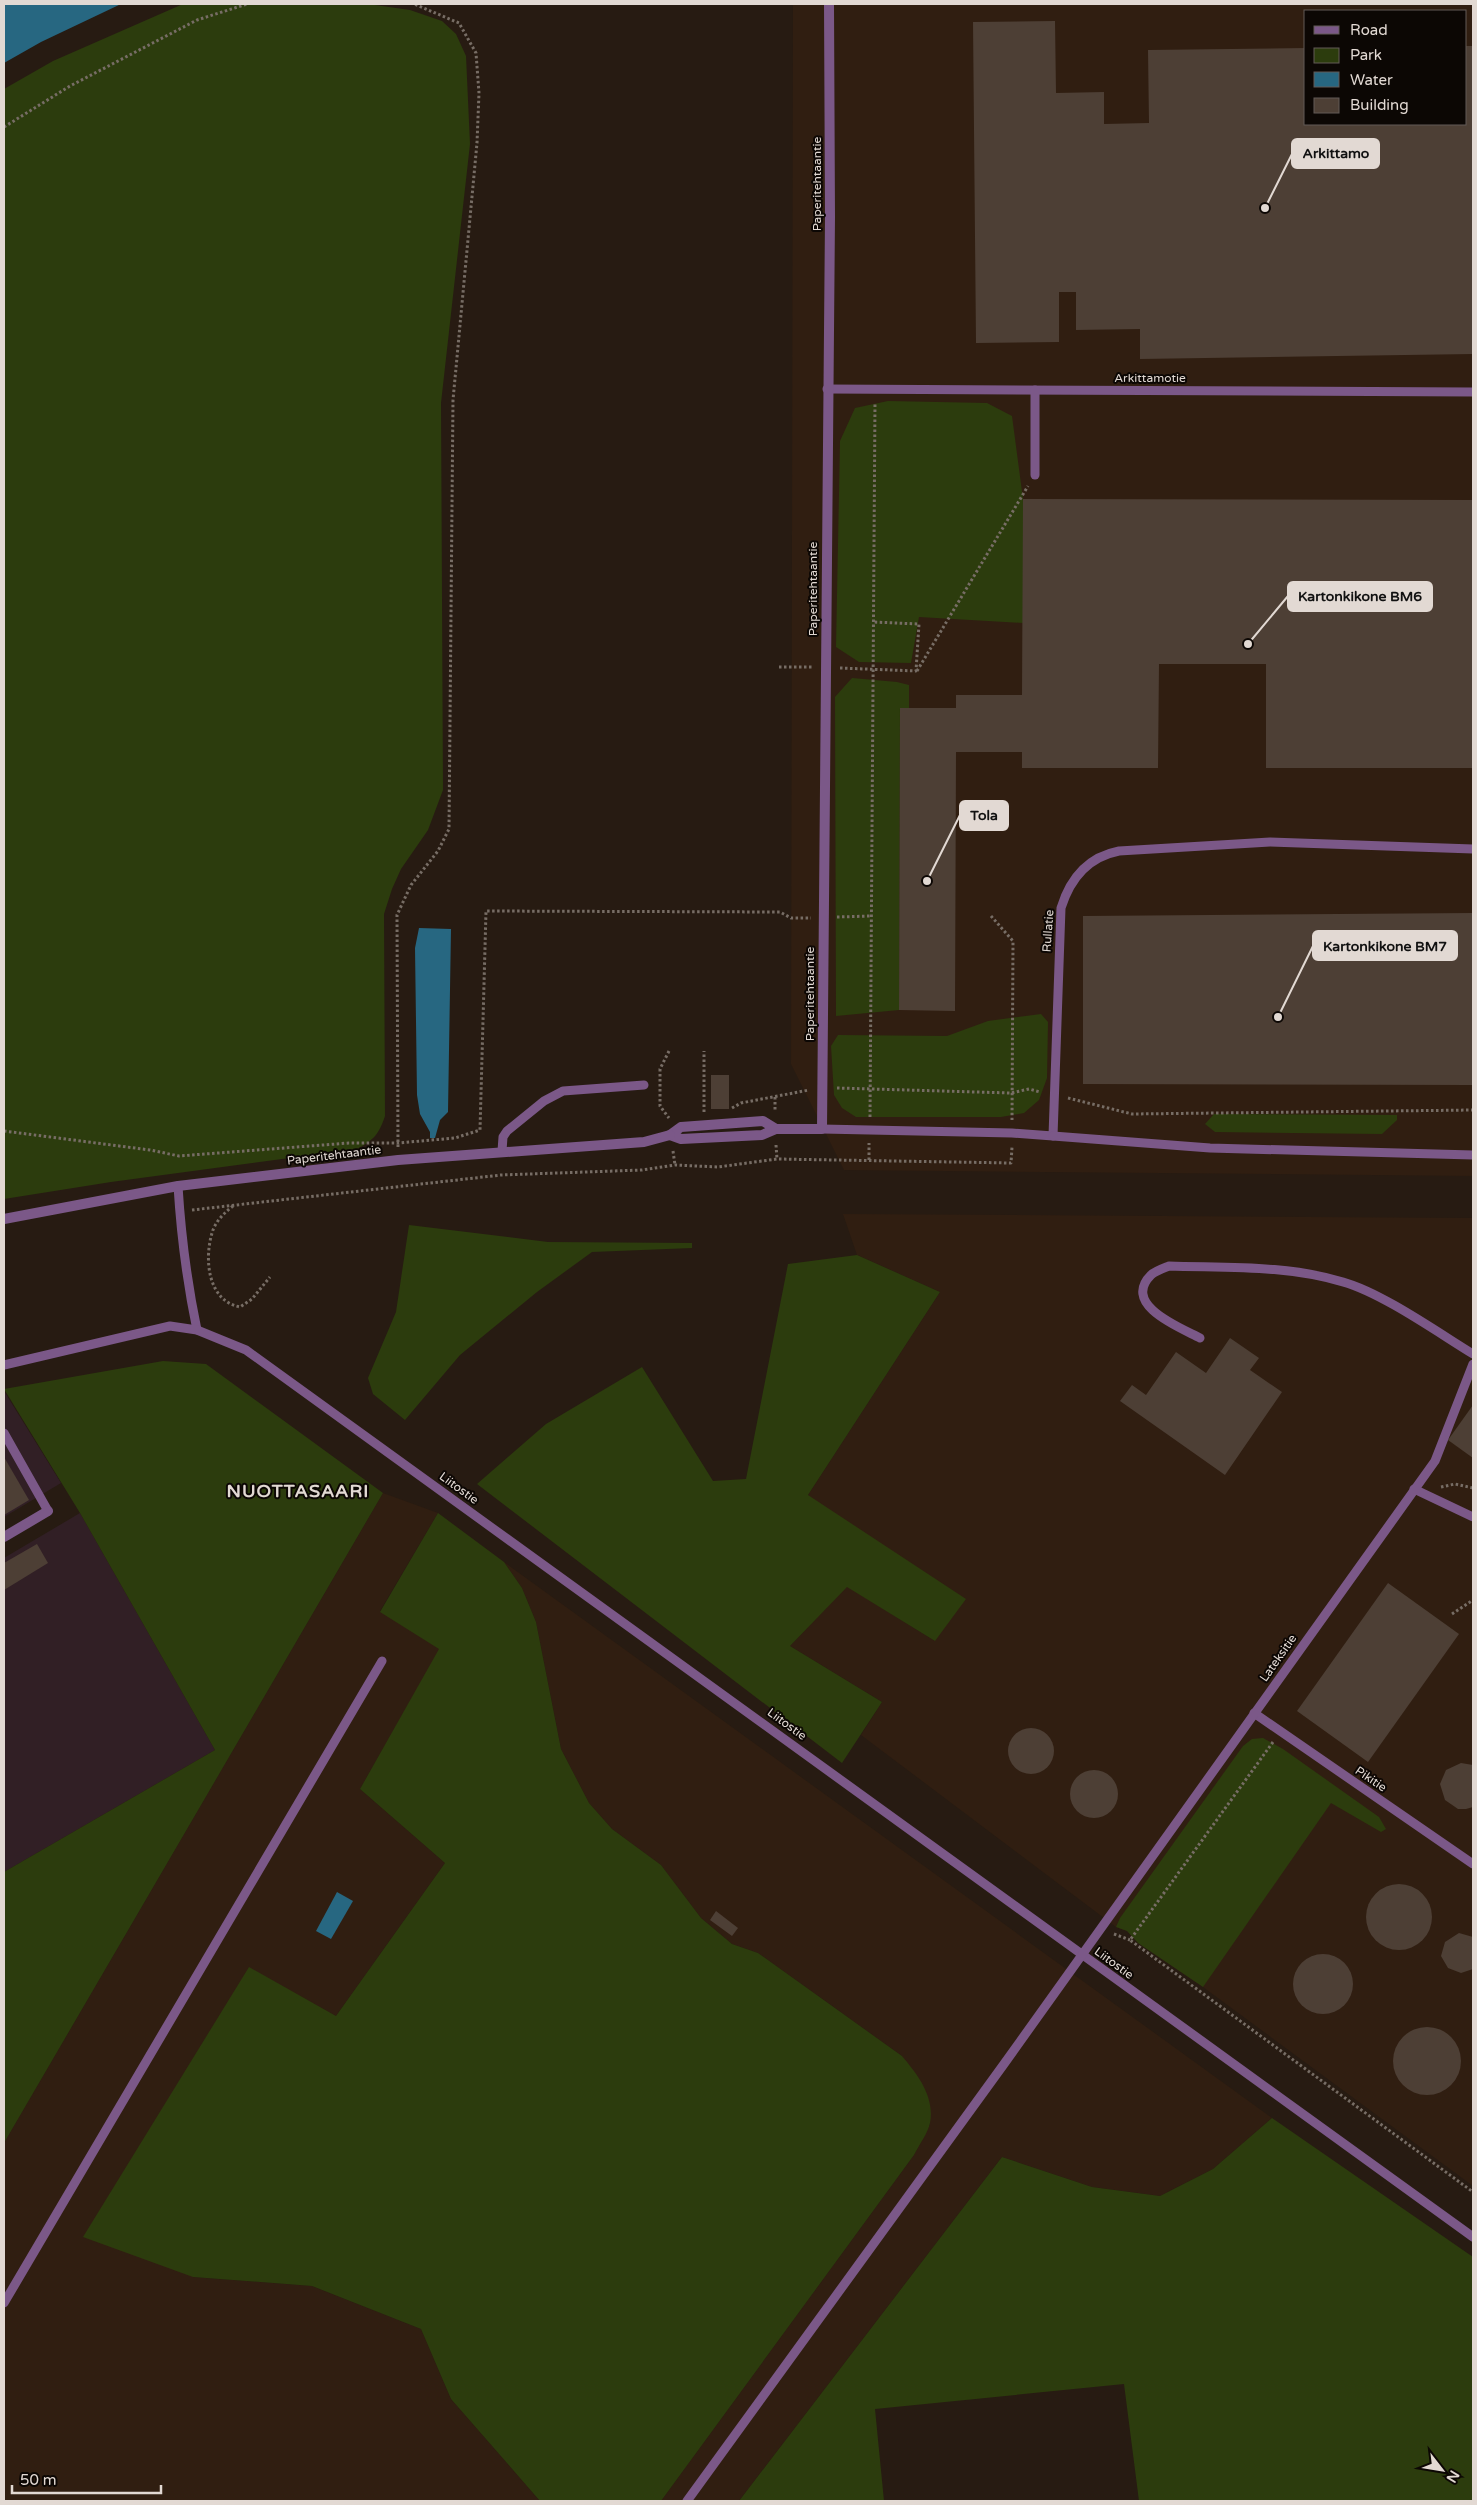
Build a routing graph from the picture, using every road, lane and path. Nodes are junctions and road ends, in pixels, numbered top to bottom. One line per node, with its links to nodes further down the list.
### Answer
1 (247, 4): 4 (path)
2 (414, 4): 26 (path)
3 (829, 4): 5 (street, Paperitehtaantie)
4 (4, 127)
5 (827, 390): 6 (lane, Arkittamotie); 12 (street, Paperitehtaantie)
6 (875, 390): 7 (lane, Arkittamotie); 10 (path)
7 (1035, 390): 8 (lane, Arkittamotie); 9 (lane)
8 (1473, 392)
9 (1035, 475): 14 (path)
10 (873, 622): 13 (path); 14 (path)
11 (779, 667): 12 (path)
12 (825, 668): 13 (path); 22 (street, Paperitehtaantie)
13 (873, 669): 14 (path); 23 (path)
14 (916, 671)
15 (1473, 849): 25 (lane, Rullatie)
16 (780, 912): 26 (path)
17 (668, 1051): 21 (path)
18 (704, 1051): 20 (path)
19 (644, 1085): 27 (lane)
20 (704, 1115)
21 (668, 1116)
22 (822, 1129): 23 (lane); 27 (street, Paperitehtaantie)
23 (869, 1130): 25 (lane); 30 (path)
24 (4, 1132): 26 (path)
25 (1053, 1136): 28 (lane)
26 (398, 1143): 29 (path)
27 (502, 1151): 29 (street, Paperitehtaantie)
28 (1473, 1155)
29 (398, 1160): 31 (street, Paperitehtaantie)
30 (869, 1160)
31 (178, 1186): 33 (street, Paperitehtaantie); 35 (lane)
32 (234, 1206): 34 (path)
33 (4, 1219)
34 (270, 1277)
35 (197, 1330): 39 (lane, Liitostie); 53 (lane, Liitostie)
36 (1200, 1338): 37 (lane)
37 (1473, 1354)
38 (1473, 1364): 42 (lane, Lateksitie)
39 (4, 1365)
40 (4, 1433): 44 (lane)
41 (1473, 1488): 43 (path)
42 (1414, 1489): 43 (lane); 50 (lane, Lateksitie)
43 (1428, 1495): 45 (lane)
44 (48, 1511): 46 (street)
45 (1473, 1517)
46 (4, 1537)
47 (1473, 1600): 48 (path)
48 (1452, 1614)
49 (382, 1661): 56 (lane)
50 (1254, 1714): 51 (lane, Pikitie); 53 (lane, Lateksitie)
51 (1275, 1728): 52 (lane, Pikitie); 54 (path)
52 (1473, 1864)
53 (1082, 1955): 55 (lane, Liitostie); 57 (lane, Lateksitie)
54 (1473, 2192)
55 (1473, 2237)
56 (4, 2303)
57 (687, 2501)

